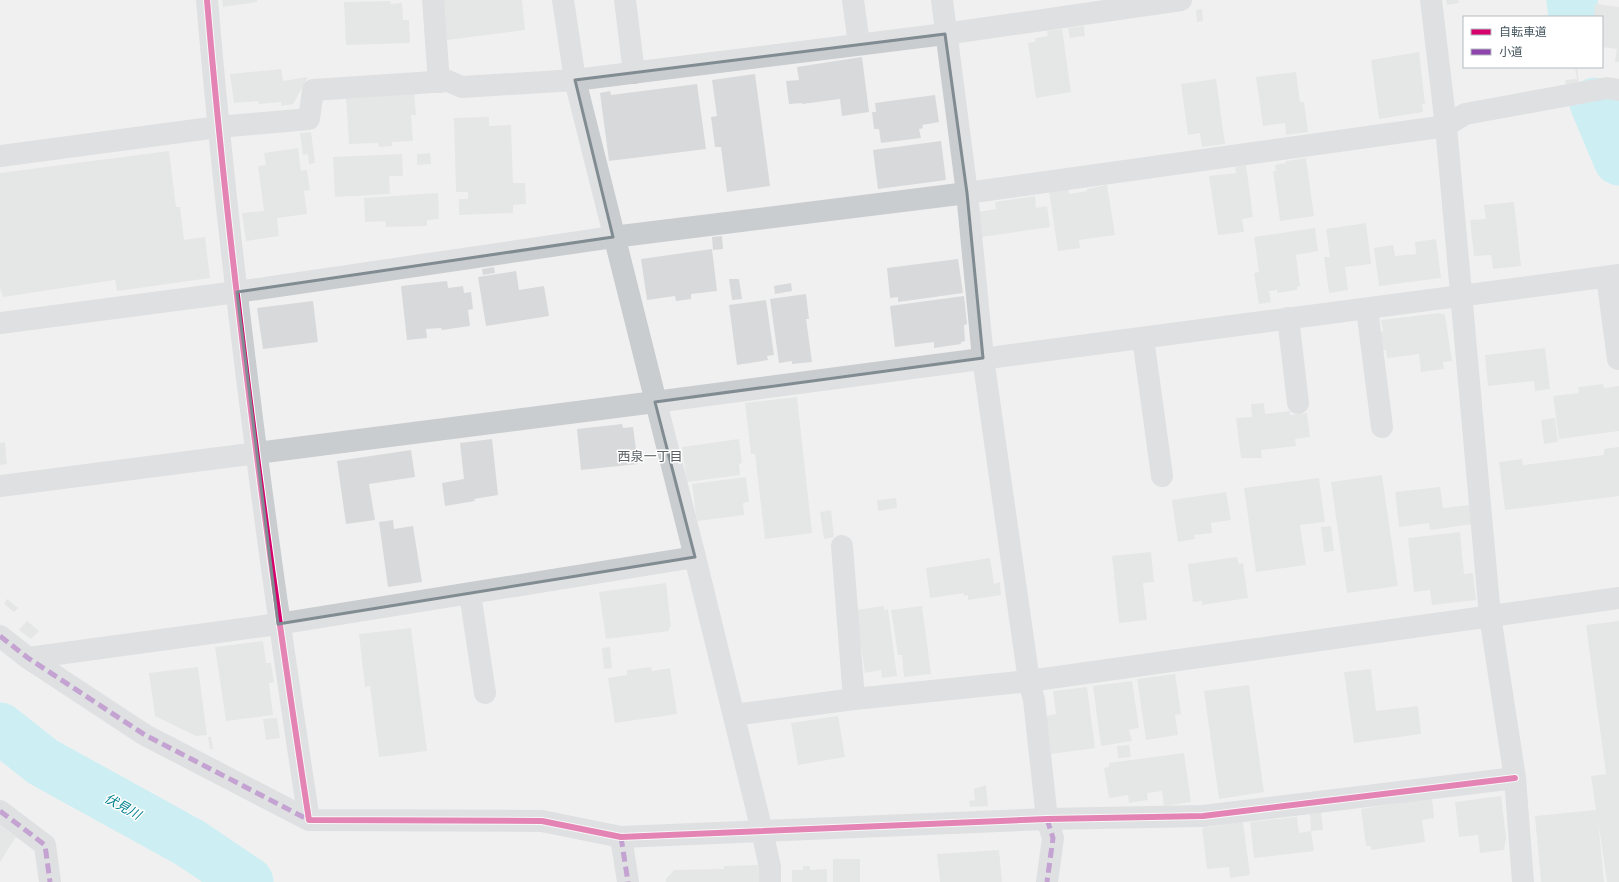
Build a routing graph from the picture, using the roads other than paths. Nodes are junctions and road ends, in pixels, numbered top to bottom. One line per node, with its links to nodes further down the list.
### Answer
1 (207, 0): 16 (street)
2 (433, 0): 13 (street)
3 (564, 0): 12 (street)
4 (625, 0): 11 (street)
5 (853, 0): 10 (street)
6 (942, 0): 9 (street)
7 (1181, 0): 9 (street)
8 (1431, 0): 15 (street)
9 (945, 34): 10 (street); 18 (street)
10 (859, 44): 11 (street)
11 (634, 73): 12 (street)
12 (575, 80): 13 (street); 19 (street)
13 (439, 82): 16 (street)
14 (1619, 90): 15 (street)
15 (1446, 126): 18 (street); 22 (street)
16 (218, 127): 17 (street); 21 (street)
17 (0, 156)
18 (967, 193): 19 (street); 27 (street)
19 (613, 237): 21 (street); 29 (street)
20 (1613, 276): 22 (street); 28 (street)
21 (237, 292): 25 (street); 32 (street)
22 (1460, 297): 23 (street); 39 (street)
23 (1367, 309): 24 (street); 31 (street)
24 (1288, 318): 26 (street); 30 (street)
25 (0, 323)
26 (1143, 338): 27 (street); 33 (street)
27 (983, 358): 29 (street); 43 (street)
28 (1618, 360)
29 (655, 402): 32 (street); 36 (street)
30 (1298, 404)
31 (1382, 427)
32 (255, 453): 34 (street); 40 (street)
33 (1162, 476)
34 (0, 486)
35 (842, 546): 45 (street)
36 (695, 556): 37 (street); 46 (street)
37 (470, 594): 40 (street); 44 (street)
38 (1619, 598): 39 (street)
39 (1490, 616): 43 (street); 47 (street)
40 (278, 624): 42 (street); 49 (street)
41 (0, 636): 42 (street)
42 (28, 658): 49 (street)
43 (1028, 681): 45 (street); 50 (street)
44 (485, 693)
45 (854, 699): 46 (street)
46 (734, 715): 51 (street)
47 (1515, 778): 50 (street); 57 (street)
48 (0, 811): 54 (street)
49 (309, 820): 52 (street)
50 (1050, 828): 51 (street); 53 (street)
51 (762, 831): 52 (street); 56 (street)
52 (621, 837): 55 (street)
53 (1049, 873)
54 (50, 882)
55 (628, 882)
56 (770, 882)
57 (1523, 882)

